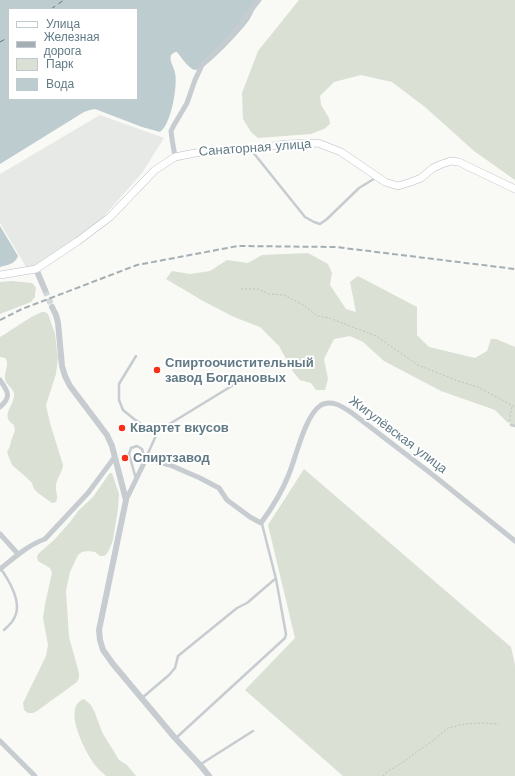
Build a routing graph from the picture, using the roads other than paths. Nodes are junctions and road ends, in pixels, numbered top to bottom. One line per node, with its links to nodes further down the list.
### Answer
1 (258, 0): 3 (street)
2 (251, 149): 3 (main road, Санаторная улица); 4 (main road, Санаторная улица); 4 (lane)
3 (175, 157): 6 (main road, Санаторная улица)
4 (377, 177): 5 (main road, Санаторная улица)
5 (515, 189)
6 (36, 269): 7 (main road); 8 (street)
7 (0, 275)
8 (45, 290)
9 (52, 307): 17 (street)
10 (136, 356): 16 (lane)
11 (248, 376): 16 (lane)
12 (0, 380): 13 (street)
13 (0, 407)
14 (511, 425): 15 (lane)
15 (515, 426)
16 (158, 431): 18 (lane)
17 (114, 458): 20 (street); 24 (street)
18 (145, 461): 19 (street); 19 (lane); 21 (street)
19 (136, 479): 20 (street)
20 (126, 500): 28 (street)
21 (261, 523): 23 (street, Жигулёвская улица); 26 (lane)
22 (0, 534): 24 (street)
23 (515, 541)
24 (18, 554): 25 (street)
25 (0, 569): 27 (lane)
26 (276, 579): 28 (lane); 30 (lane)
27 (4, 630)
28 (142, 698): 30 (street)
29 (253, 731): 32 (lane)
30 (176, 738): 32 (street)
31 (0, 740): 33 (street)
32 (200, 765): 34 (street)
33 (35, 776)
34 (209, 776)

